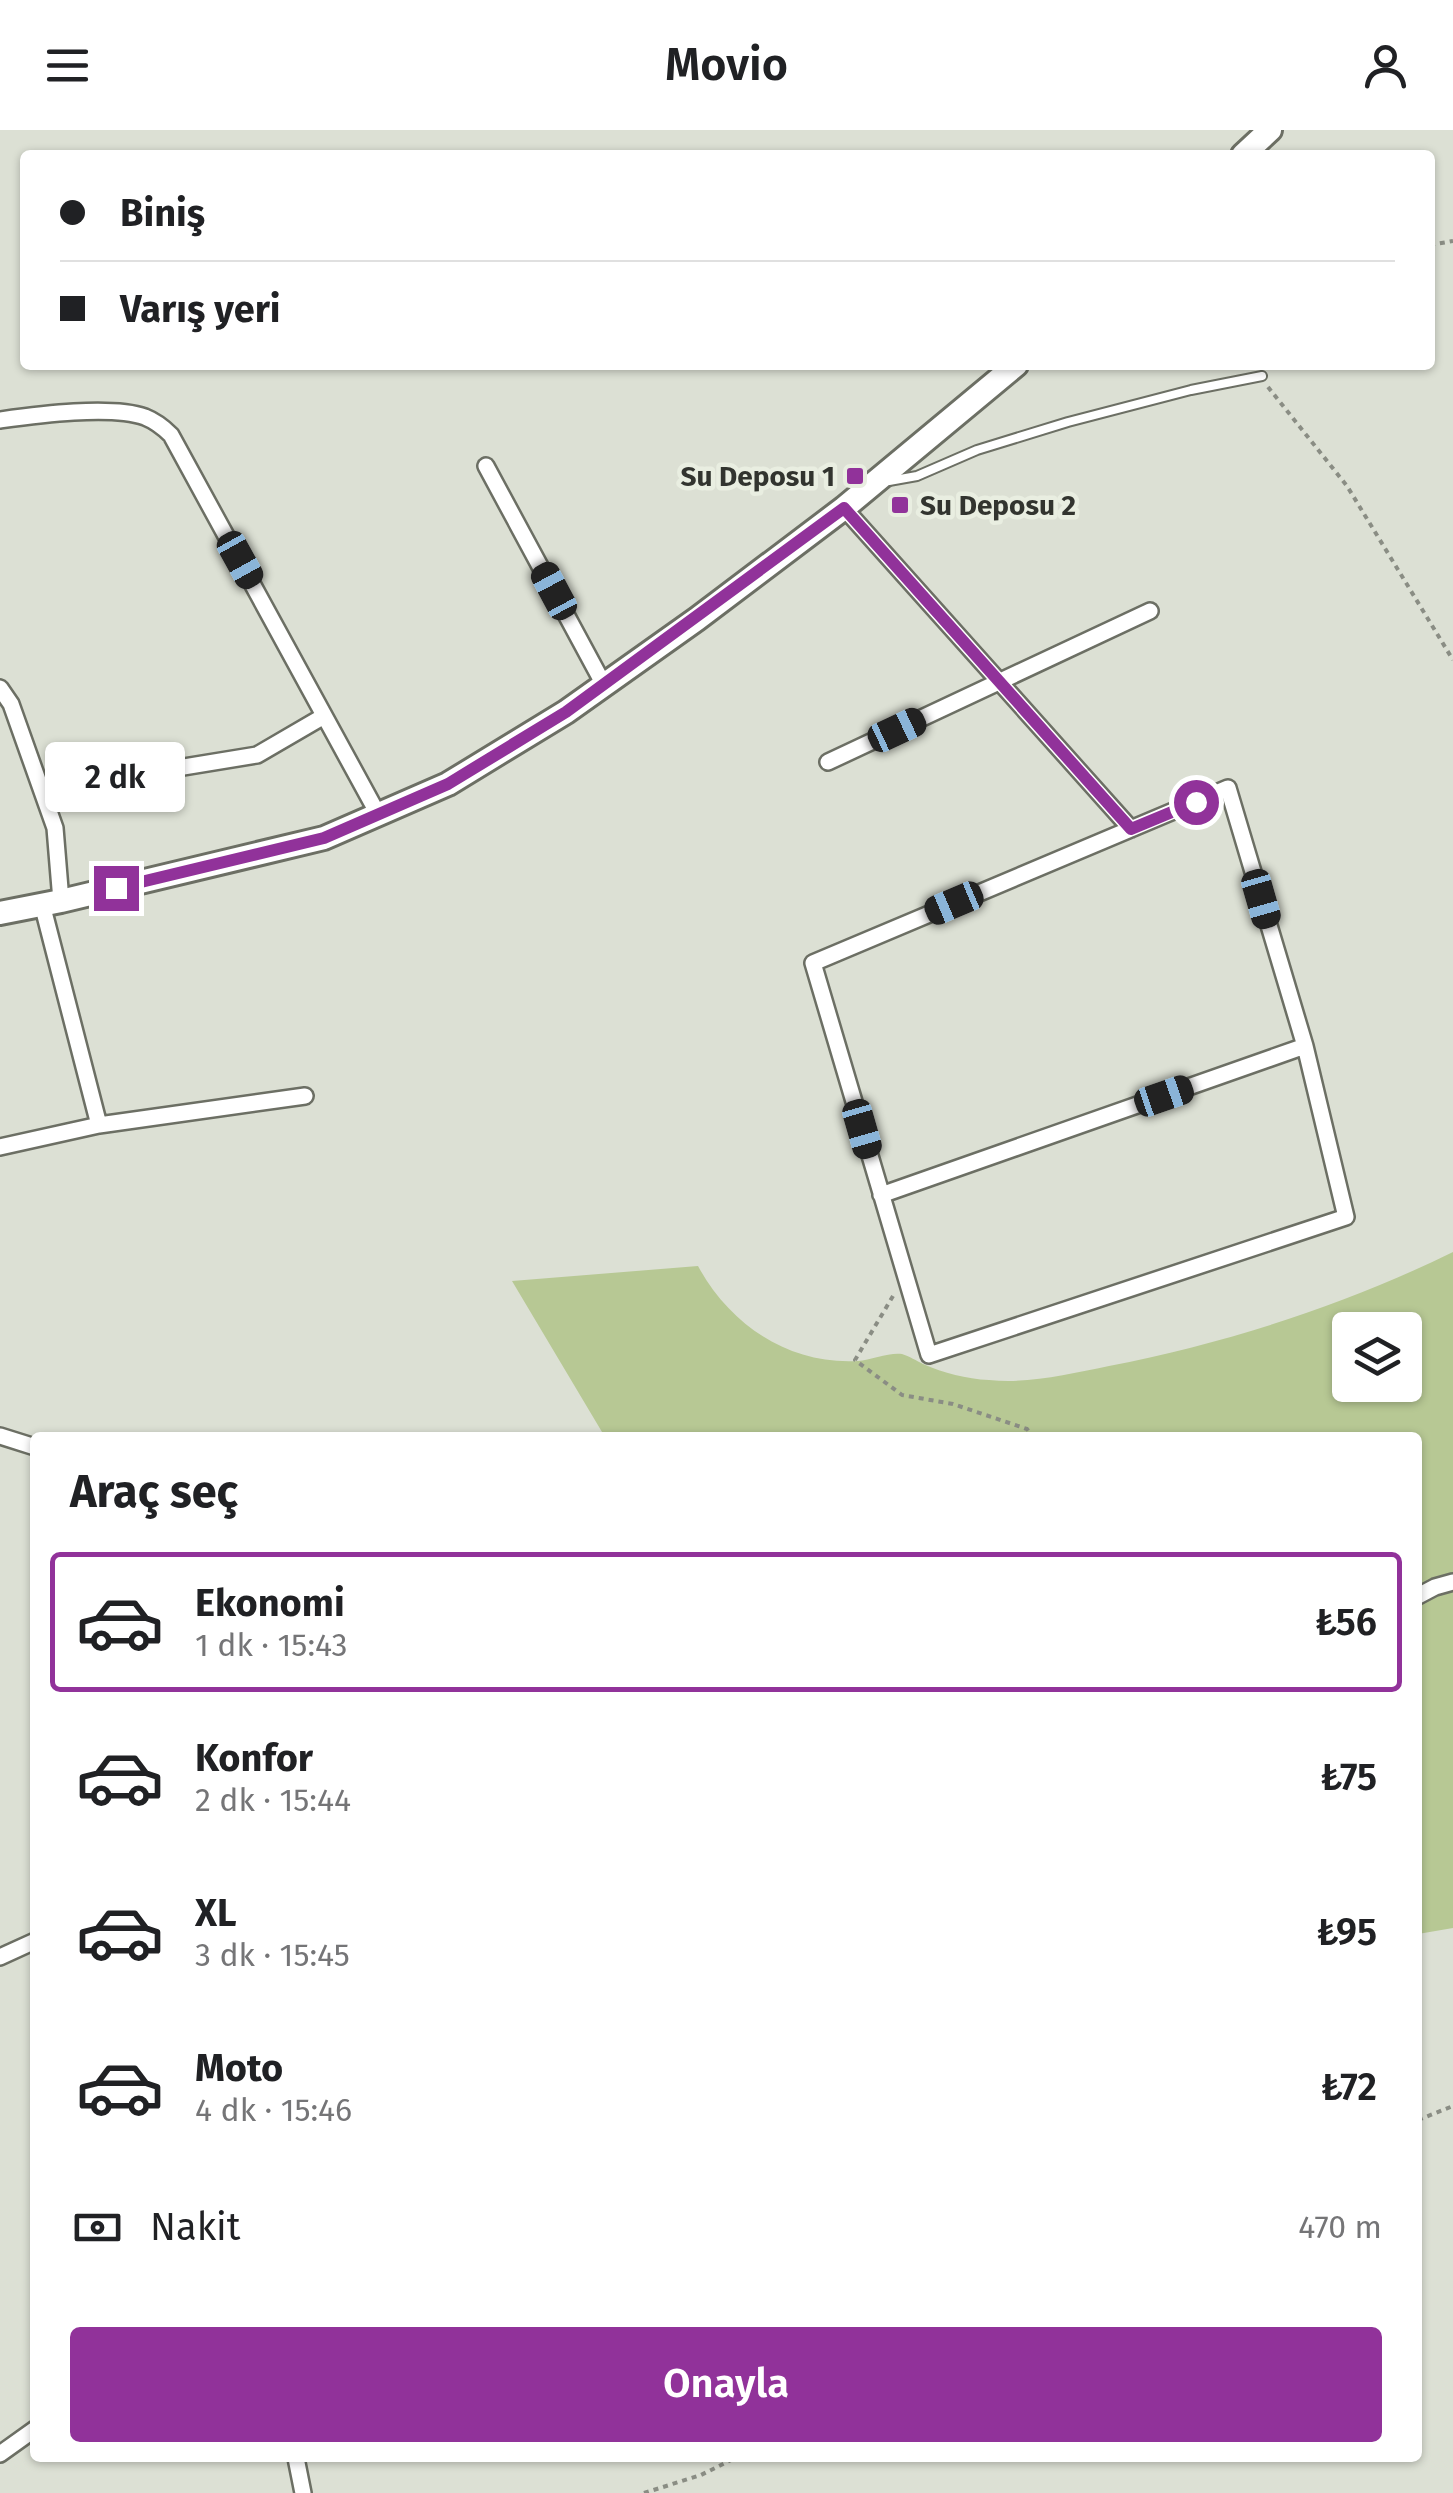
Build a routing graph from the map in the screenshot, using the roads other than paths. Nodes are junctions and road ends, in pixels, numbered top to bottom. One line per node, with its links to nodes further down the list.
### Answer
1 (1270, 130): 2 (street)
2 (1248, 150)
3 (1010, 370): 7 (street)
4 (1262, 376): 7 (lane)
5 (0, 420): 13 (street)
6 (486, 466): 11 (street)
7 (875, 484): 8 (street)
8 (844, 508): 10 (street); 11 (street)
9 (1150, 611): 10 (street)
10 (999, 682): 14 (street); 17 (street)
11 (604, 685): 16 (street)
12 (0, 688): 15 (street)
13 (324, 716): 15 (street); 16 (street)
14 (828, 762)
15 (43, 790): 18 (street)
16 (378, 816): 18 (street)
17 (1131, 829): 20 (street); 24 (street)
18 (51, 902): 19 (street); 22 (street)
19 (0, 913)
20 (1305, 1046): 24 (street); 24 (street)
21 (306, 1096): 22 (street)
22 (99, 1125): 23 (street)
23 (0, 1147)
24 (882, 1195)
25 (0, 1436): 26 (street)
26 (30, 1445)
27 (1453, 1582): 28 (street)
28 (1422, 1594)
29 (30, 1943): 30 (street)
30 (0, 1958)
31 (30, 2433): 32 (street)
32 (0, 2454)
33 (297, 2462): 34 (street)
34 (303, 2493)

